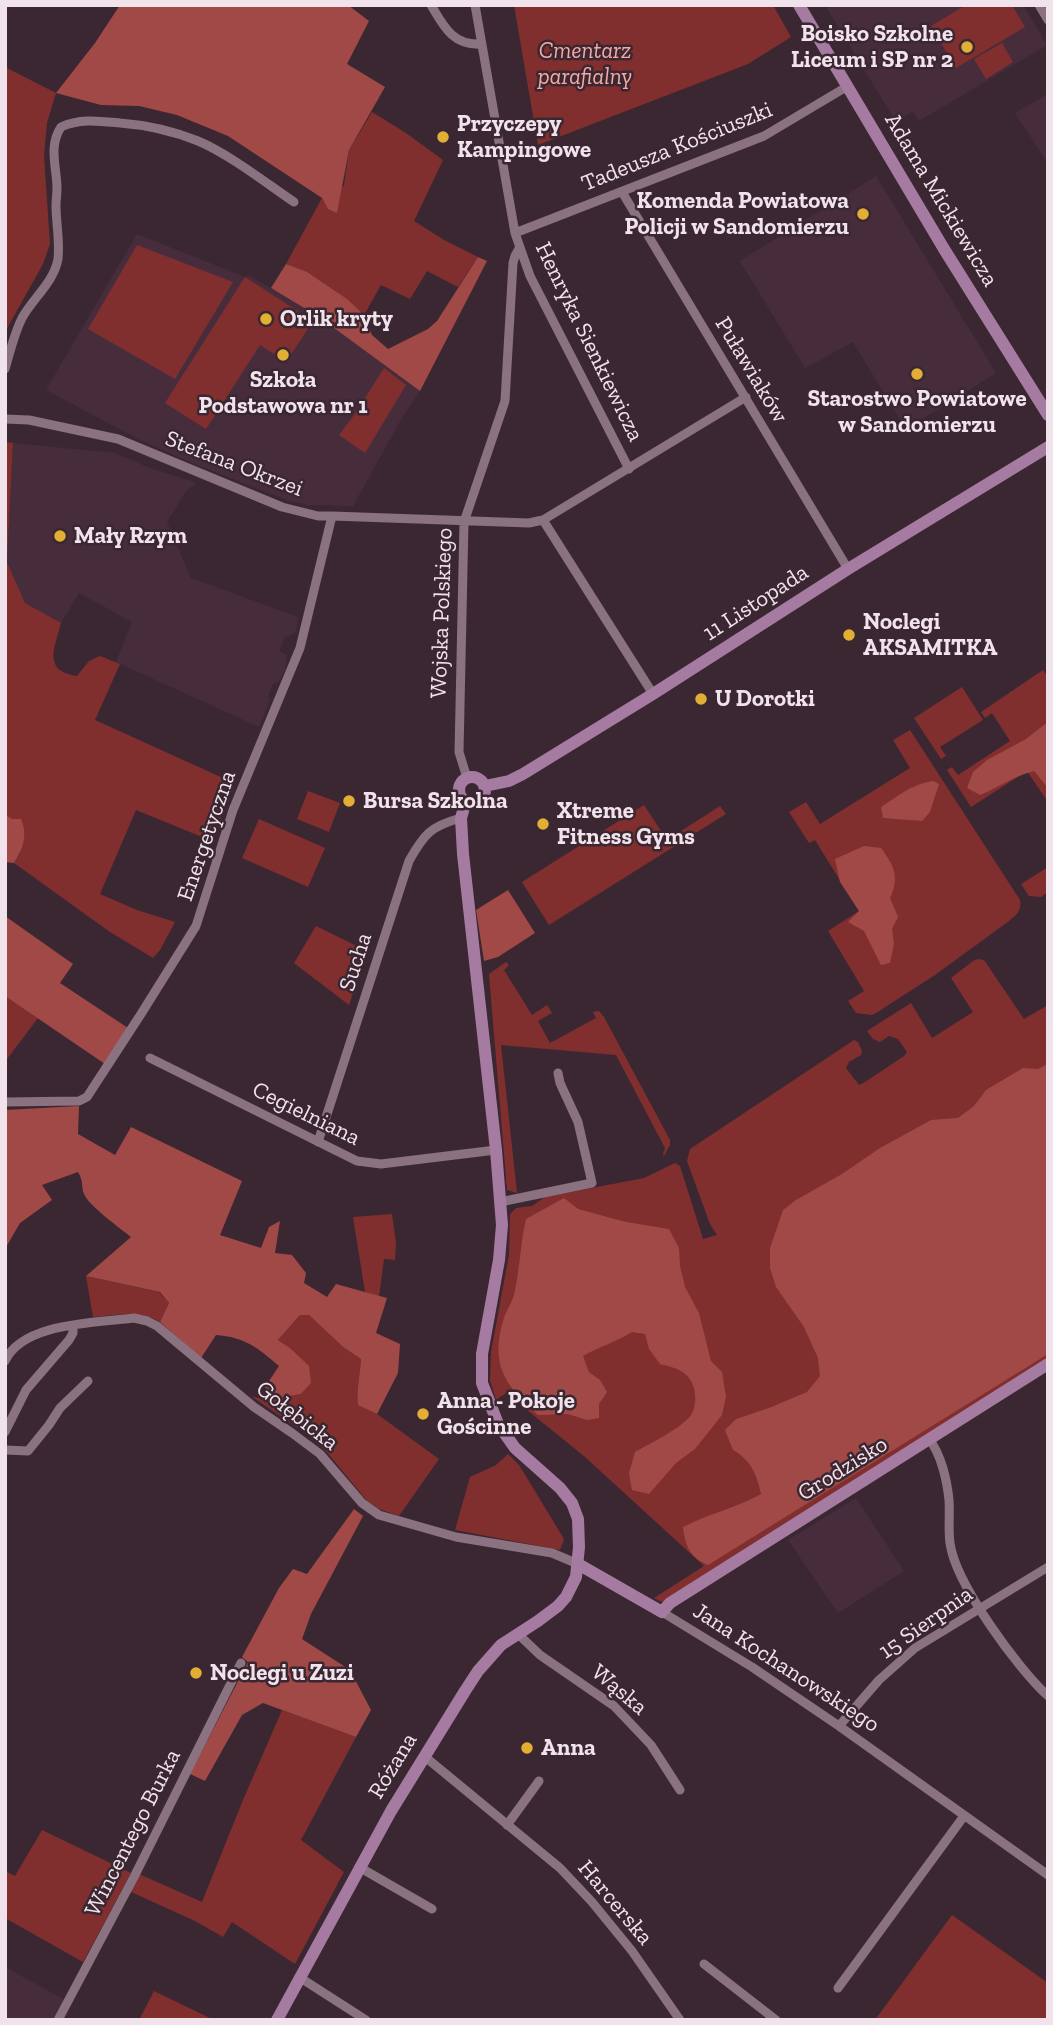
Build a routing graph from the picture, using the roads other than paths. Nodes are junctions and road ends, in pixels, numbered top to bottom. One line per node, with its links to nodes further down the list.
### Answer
1 (431, 5): 6 (street)
2 (475, 5): 6 (street, Henryka Sienkiewicza)
3 (799, 5): 7 (street, Adama Mickiewicza)
4 (1039, 5): 5 (street)
5 (1048, 20)
6 (482, 44): 10 (street, Henryka Sienkiewicza)
7 (848, 86): 8 (street, Tadeusza Kościuszki); 14 (street, Adama Mickiewicza)
8 (622, 192): 10 (street, Tadeusza Kościuszki); 13 (street, Puławiaków)
9 (294, 202): 12 (street)
10 (515, 233): 11 (street, Henryka Sienkiewicza)
11 (520, 247): 17 (street, Henryka Sienkiewicza); 20 (street, Wojska Polskiego)
12 (5, 369)
13 (746, 397): 17 (street); 21 (street, Puławiaków)
14 (1048, 415)
15 (5, 419): 18 (street, Stefana Okrzei)
16 (1048, 447): 21 (street, 11 Listopada)
17 (629, 468): 19 (street)
18 (332, 516): 20 (street, Stefana Okrzei); 29 (street, Energetyczna)
19 (543, 520): 20 (street, Stefana Okrzei); 22 (street)
20 (464, 522): 23 (street, Wojska Polskiego)
21 (848, 569): 22 (street, 11 Listopada)
22 (653, 694): 24 (street, 11 Listopada)
23 (467, 778): 24 (street); 25 (street)
24 (485, 786): 25 (street)
25 (466, 801): 26 (street)
26 (461, 818): 30 (street, Sucha); 31 (street)
27 (150, 1058): 30 (street, Cegielniana)
28 (558, 1073): 32 (street)
29 (5, 1102)
30 (318, 1142): 31 (street, Cegielniana)
31 (496, 1150): 32 (street)
32 (500, 1202): 40 (street)
33 (73, 1326): 34 (street, Gołębicka); 37 (street); 40 (street, Gołębicka)
34 (5, 1361)
35 (1048, 1364): 38 (street, Grodzisko)
36 (88, 1381): 39 (street)
37 (5, 1432)
38 (929, 1439): 42 (street); 43 (street, Grodzisko)
39 (5, 1450)
40 (578, 1564): 43 (street, Jana Kochanowskiego); 44 (street, Różana)
41 (1048, 1566): 42 (street, 15 Sierpnia)
42 (980, 1608): 46 (street); 47 (street, 15 Sierpnia)
43 (663, 1612): 47 (street, Jana Kochanowskiego)
44 (518, 1634): 48 (street, Różana); 50 (street, Wąska)
45 (242, 1663): 59 (street, Wincentego Burka)
46 (1048, 1696)
47 (839, 1726): 51 (street, Jana Kochanowskiego)
48 (424, 1756): 52 (street, Harcerska); 53 (street, Różana)
49 (539, 1781): 52 (street)
50 (680, 1790)
51 (964, 1816): 54 (street, Jana Kochanowskiego); 58 (street)
52 (507, 1825): 62 (street, Harcerska)
53 (359, 1867): 55 (street); 57 (street, Różana)
54 (1048, 1875)
55 (432, 1909)
56 (705, 1964): 63 (street)
57 (299, 1978): 60 (street, Różana); 61 (street)
58 (838, 1988)
59 (58, 2020)
60 (277, 2020)
61 (366, 2020)
62 (680, 2020)
63 (776, 2020)

